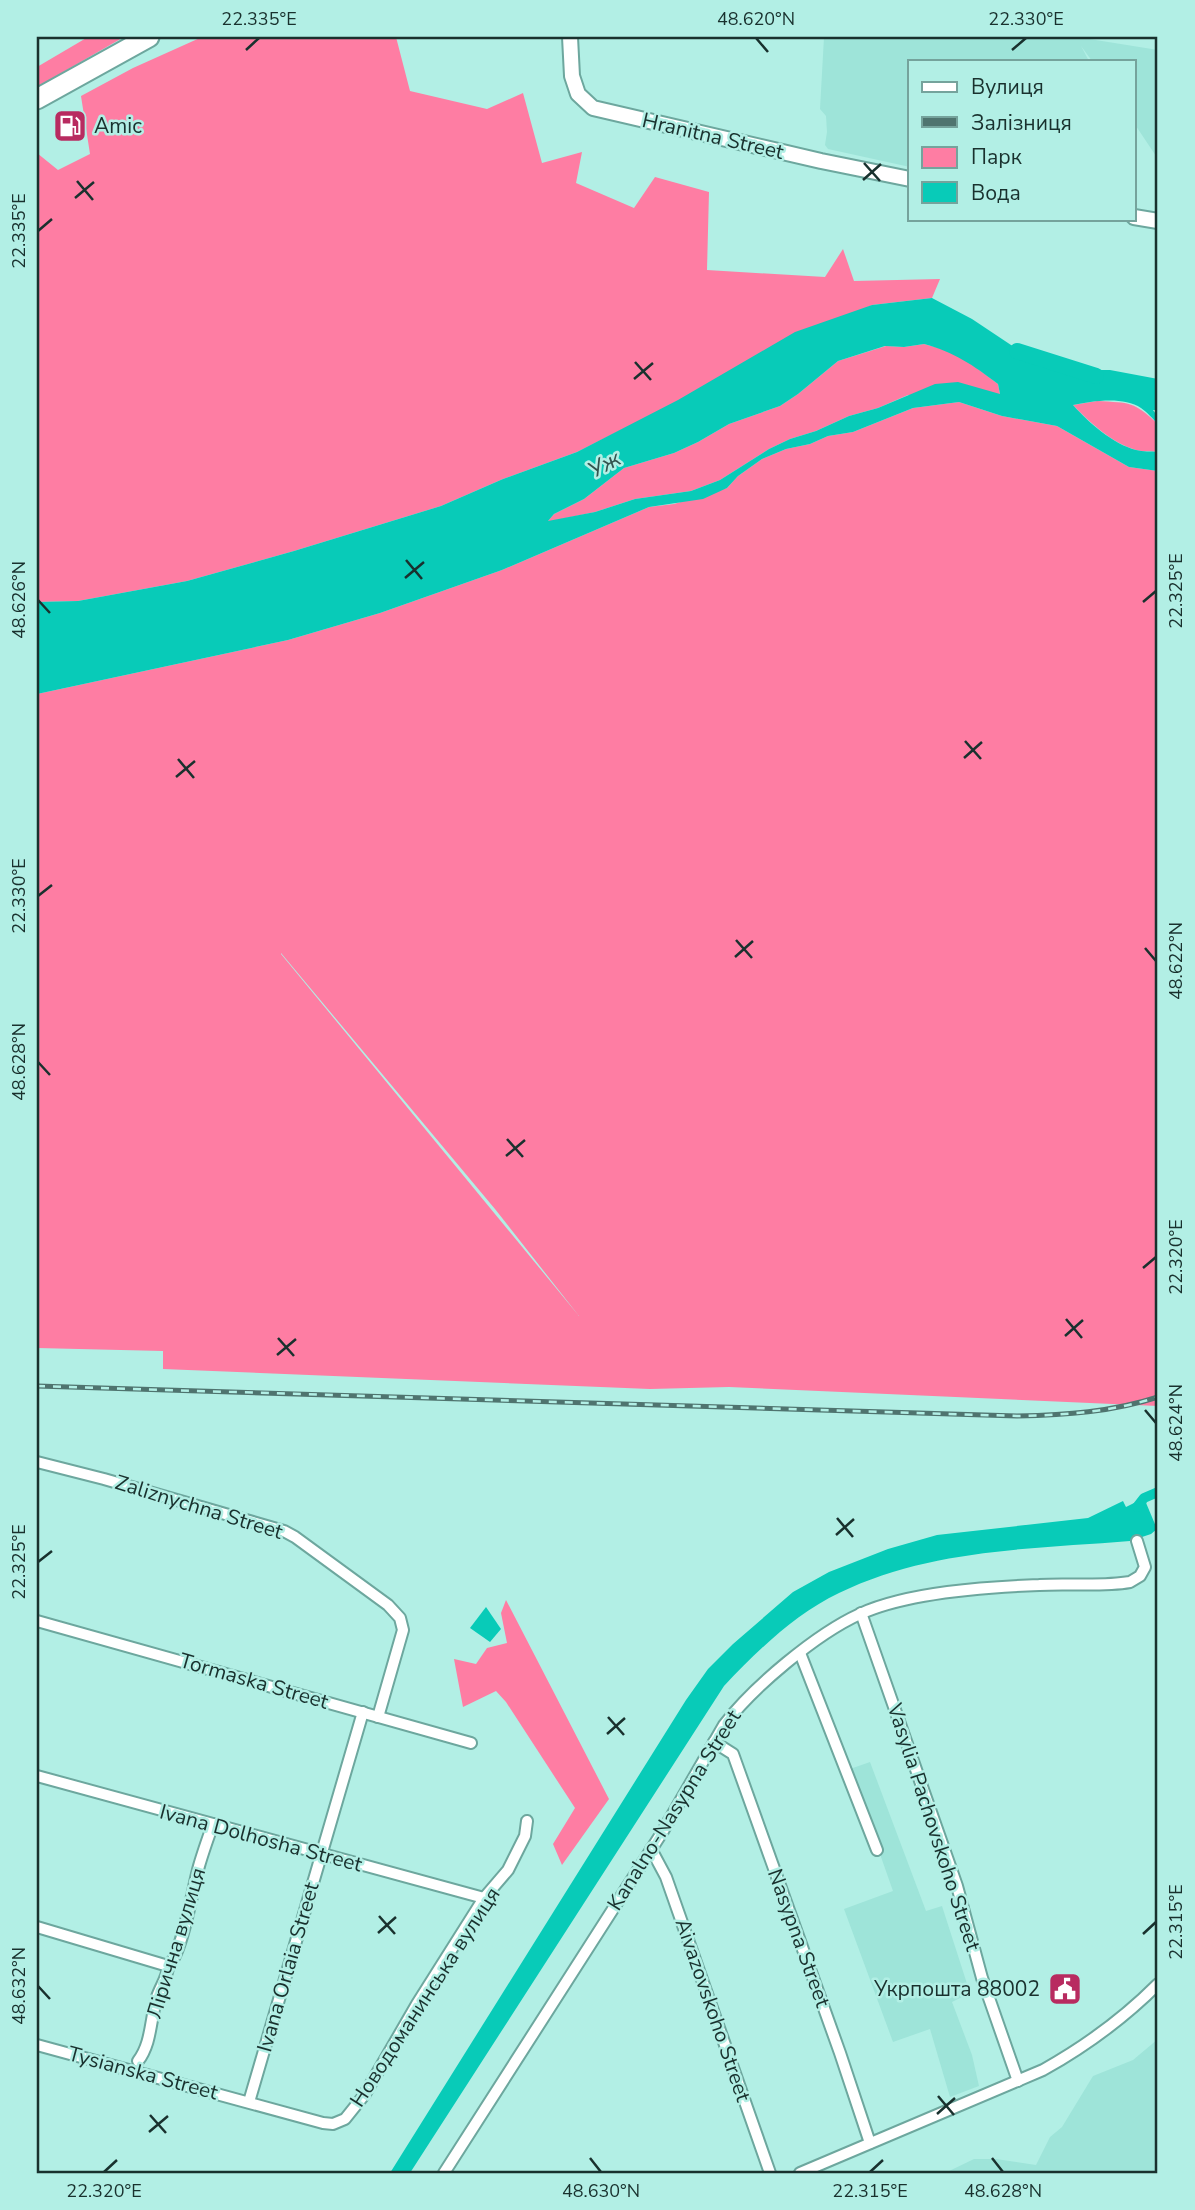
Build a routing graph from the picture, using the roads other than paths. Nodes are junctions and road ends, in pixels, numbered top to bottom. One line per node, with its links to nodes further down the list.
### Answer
1 (149, 37): 3 (highway)
2 (570, 37): 4 (street, Hranitna Street)
3 (37, 99)
4 (908, 179)
5 (1136, 217): 6 (street)
6 (1158, 221)
7 (37, 1462): 13 (street, Zaliznychna Street)
8 (1137, 1541): 9 (street, Kanalno-Nasypna Street)
9 (861, 1613): 11 (street, Kanalno-Nasypna Street); 28 (street, Vasylia Pachovskoho Street)
10 (37, 1621): 12 (street, Tormaska Street)
11 (800, 1653): 14 (street, Kanalno-Nasypna Street); 20 (street)
12 (363, 1712): 13 (street, Tormaska Street); 21 (street, Ivana Orlaia Street)
13 (378, 1717): 15 (street, Tormaska Street)
14 (714, 1742): 19 (street, Kanalno-Nasypna Street); 30 (street, Nasypna Street)
15 (471, 1743)
16 (37, 1776): 18 (street, Ivana Dolhosha Street)
17 (527, 1821): 22 (street, Новодоманинська вулиця)
18 (213, 1824): 21 (street, Ivana Dolhosha Street); 24 (street, Лірична вулиця)
19 (651, 1849): 31 (street, Kanalno-Nasypna Street); 32 (street, Aivazovskoho Street)
20 (877, 1850)
21 (321, 1854): 22 (street, Ivana Dolhosha Street); 29 (street, Ivana Orlaia Street)
22 (484, 1898): 29 (street, Новодоманинська вулиця)
23 (37, 1927): 24 (street)
24 (168, 1966): 27 (street, Лірична вулиця)
25 (1158, 1984): 28 (street)
26 (37, 2045): 29 (street, Tysianska Street)
27 (138, 2061)
28 (1018, 2081): 30 (street)
29 (249, 2102)
30 (870, 2143): 33 (street)
31 (444, 2173)
32 (770, 2173)
33 (800, 2173)

